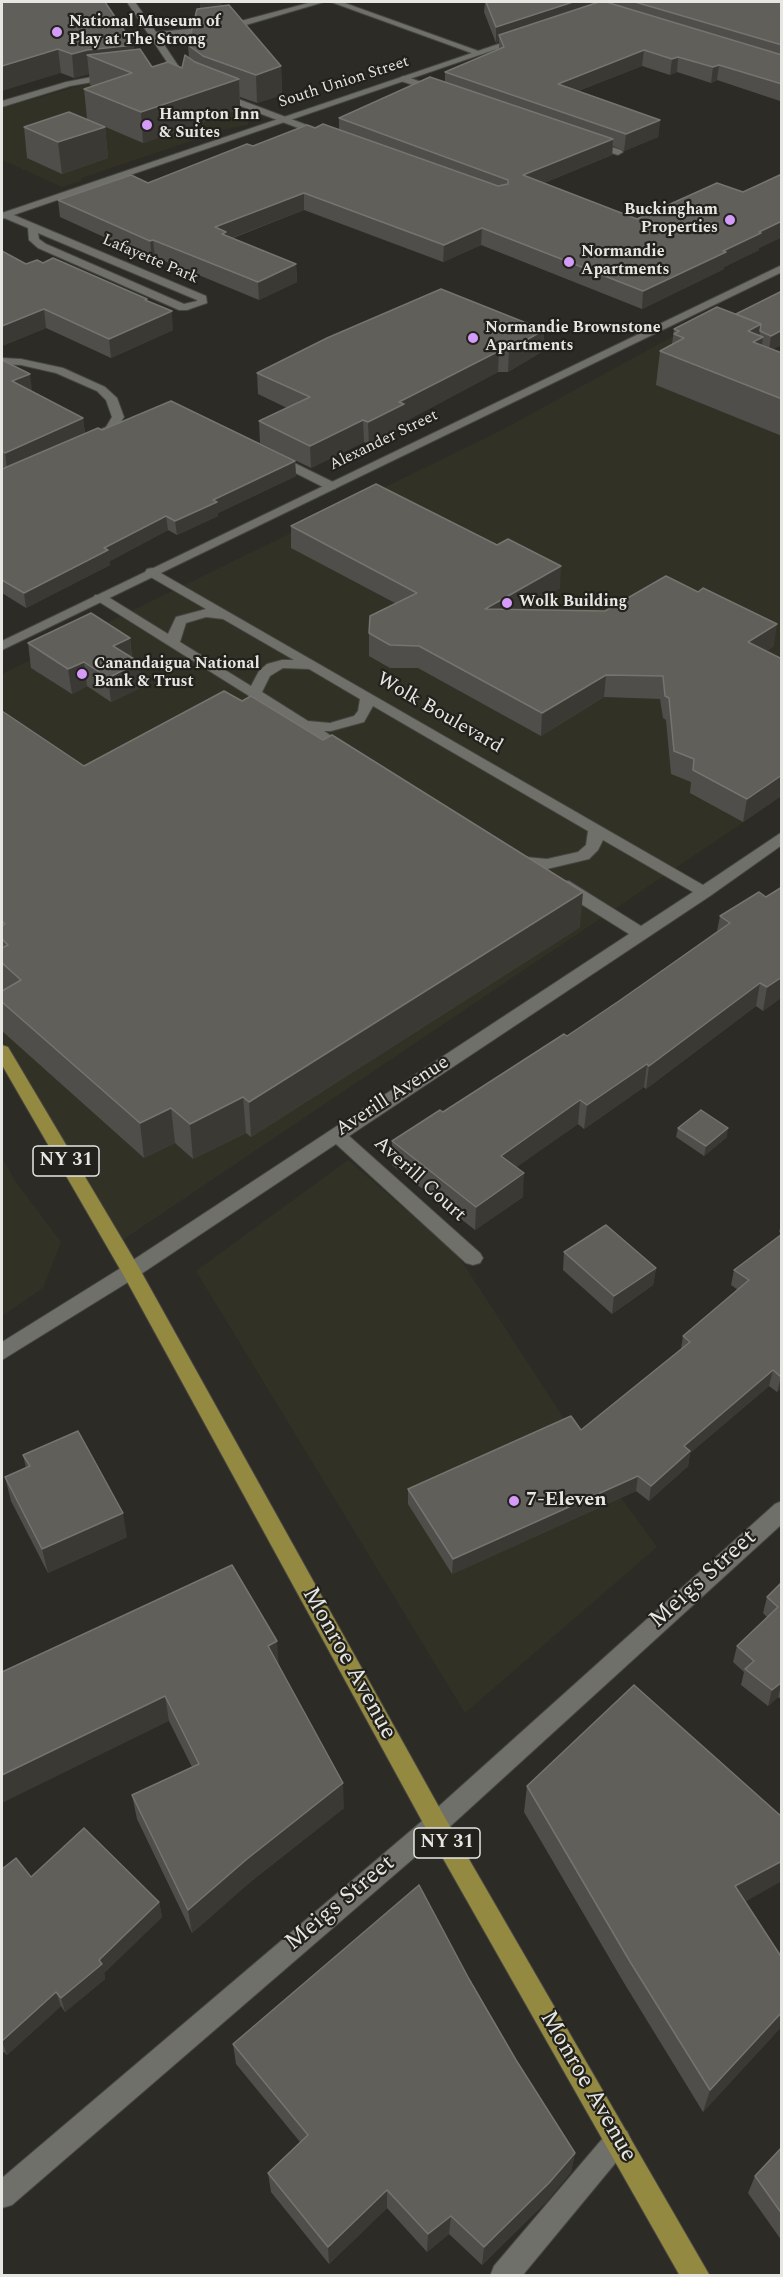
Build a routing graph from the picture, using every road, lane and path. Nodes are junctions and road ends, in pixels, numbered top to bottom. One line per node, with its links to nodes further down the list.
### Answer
1 (131, 2): 5 (street)
2 (320, 2): 5 (street)
3 (335, 2): 6 (street)
4 (536, 34): 6 (street, South Union Street)
5 (155, 35): 9 (street)
6 (480, 53): 8 (street, South Union Street)
7 (120, 75): 12 (street)
8 (404, 79): 11 (street); 13 (street, South Union Street)
9 (201, 88)
10 (212, 92): 13 (street)
11 (449, 94)
12 (2, 104)
13 (282, 120): 14 (street); 17 (street, South Union Street)
14 (337, 139)
15 (584, 141): 16 (street)
16 (618, 152)
17 (3, 215): 18 (street)
18 (33, 229): 19 (street, Lafayette Park); 21 (street, Lafayette Park)
19 (129, 267): 21 (street); 21 (street, Lafayette Park)
20 (782, 268): 22 (street, Alexander Street)
21 (108, 275)
22 (675, 319): 23 (street); 27 (street, Alexander Street)
23 (691, 326)
24 (2, 361): 25 (street)
25 (82, 443)
26 (261, 451): 27 (street)
27 (331, 486): 28 (street, Alexander Street)
28 (152, 572): 29 (street, Alexander Street); 30 (street, Wolk Boulevard)
29 (100, 598): 31 (street); 32 (street, Alexander Street)
30 (227, 615): 31 (street); 33 (street, Wolk Boulevard)
31 (173, 643): 34 (street)
32 (2, 646)
33 (312, 665): 34 (street); 35 (street, Wolk Boulevard)
34 (254, 694): 36 (street)
35 (368, 698): 36 (street); 38 (street, Wolk Boulevard)
36 (305, 725): 37 (street)
37 (358, 758)
38 (595, 828): 40 (street, Wolk Boulevard); 41 (street)
39 (782, 837): 40 (street, Averill Avenue)
40 (704, 892): 41 (street, Averill Avenue)
41 (641, 934): 43 (street, Averill Avenue)
42 (2, 1051): 45 (main road, Monroe Avenue / NY 31)
43 (336, 1134): 44 (street, Averill Court); 45 (street, Averill Avenue)
44 (472, 1258)
45 (131, 1271): 46 (street, Averill Avenue); 48 (main road, Monroe Avenue / NY 31)
46 (2, 1352)
47 (782, 1510): 48 (street, Meigs Street)
48 (436, 1824): 49 (main road, Monroe Avenue / NY 31); 50 (street, Meigs Street)
49 (618, 2140): 51 (street); 52 (main road, Monroe Avenue / NY 31)
50 (2, 2194)
51 (504, 2276)
52 (696, 2276)

